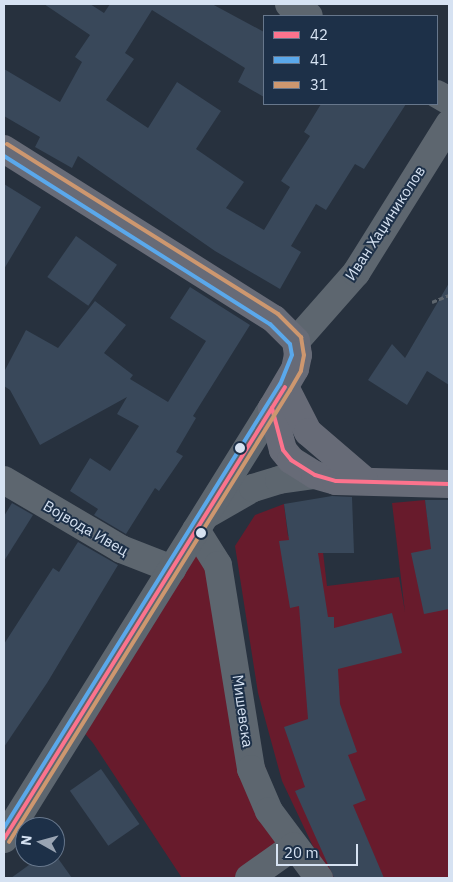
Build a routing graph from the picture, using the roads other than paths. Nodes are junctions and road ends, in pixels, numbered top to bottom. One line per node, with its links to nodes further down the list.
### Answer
1 (289, 4): 2 (street)
2 (307, 15)
3 (438, 95): 4 (street)
4 (449, 101)
5 (449, 124): 7 (street, Иван Хаџиниколов)
6 (4, 150): 7 (main road)
7 (296, 341): 8 (main road)
8 (278, 397): 9 (main road); 11 (main road); 13 (street)
9 (315, 475): 11 (main road); 13 (street)
10 (4, 480): 14 (street, Војвода Ивец)
11 (364, 480): 12 (main road)
12 (449, 484)
13 (200, 523): 14 (street); 16 (street, Мишевска)
14 (172, 568): 15 (street)
15 (4, 839)
16 (294, 846): 17 (street); 18 (street, Мишевска)
17 (249, 878)
18 (319, 878)

